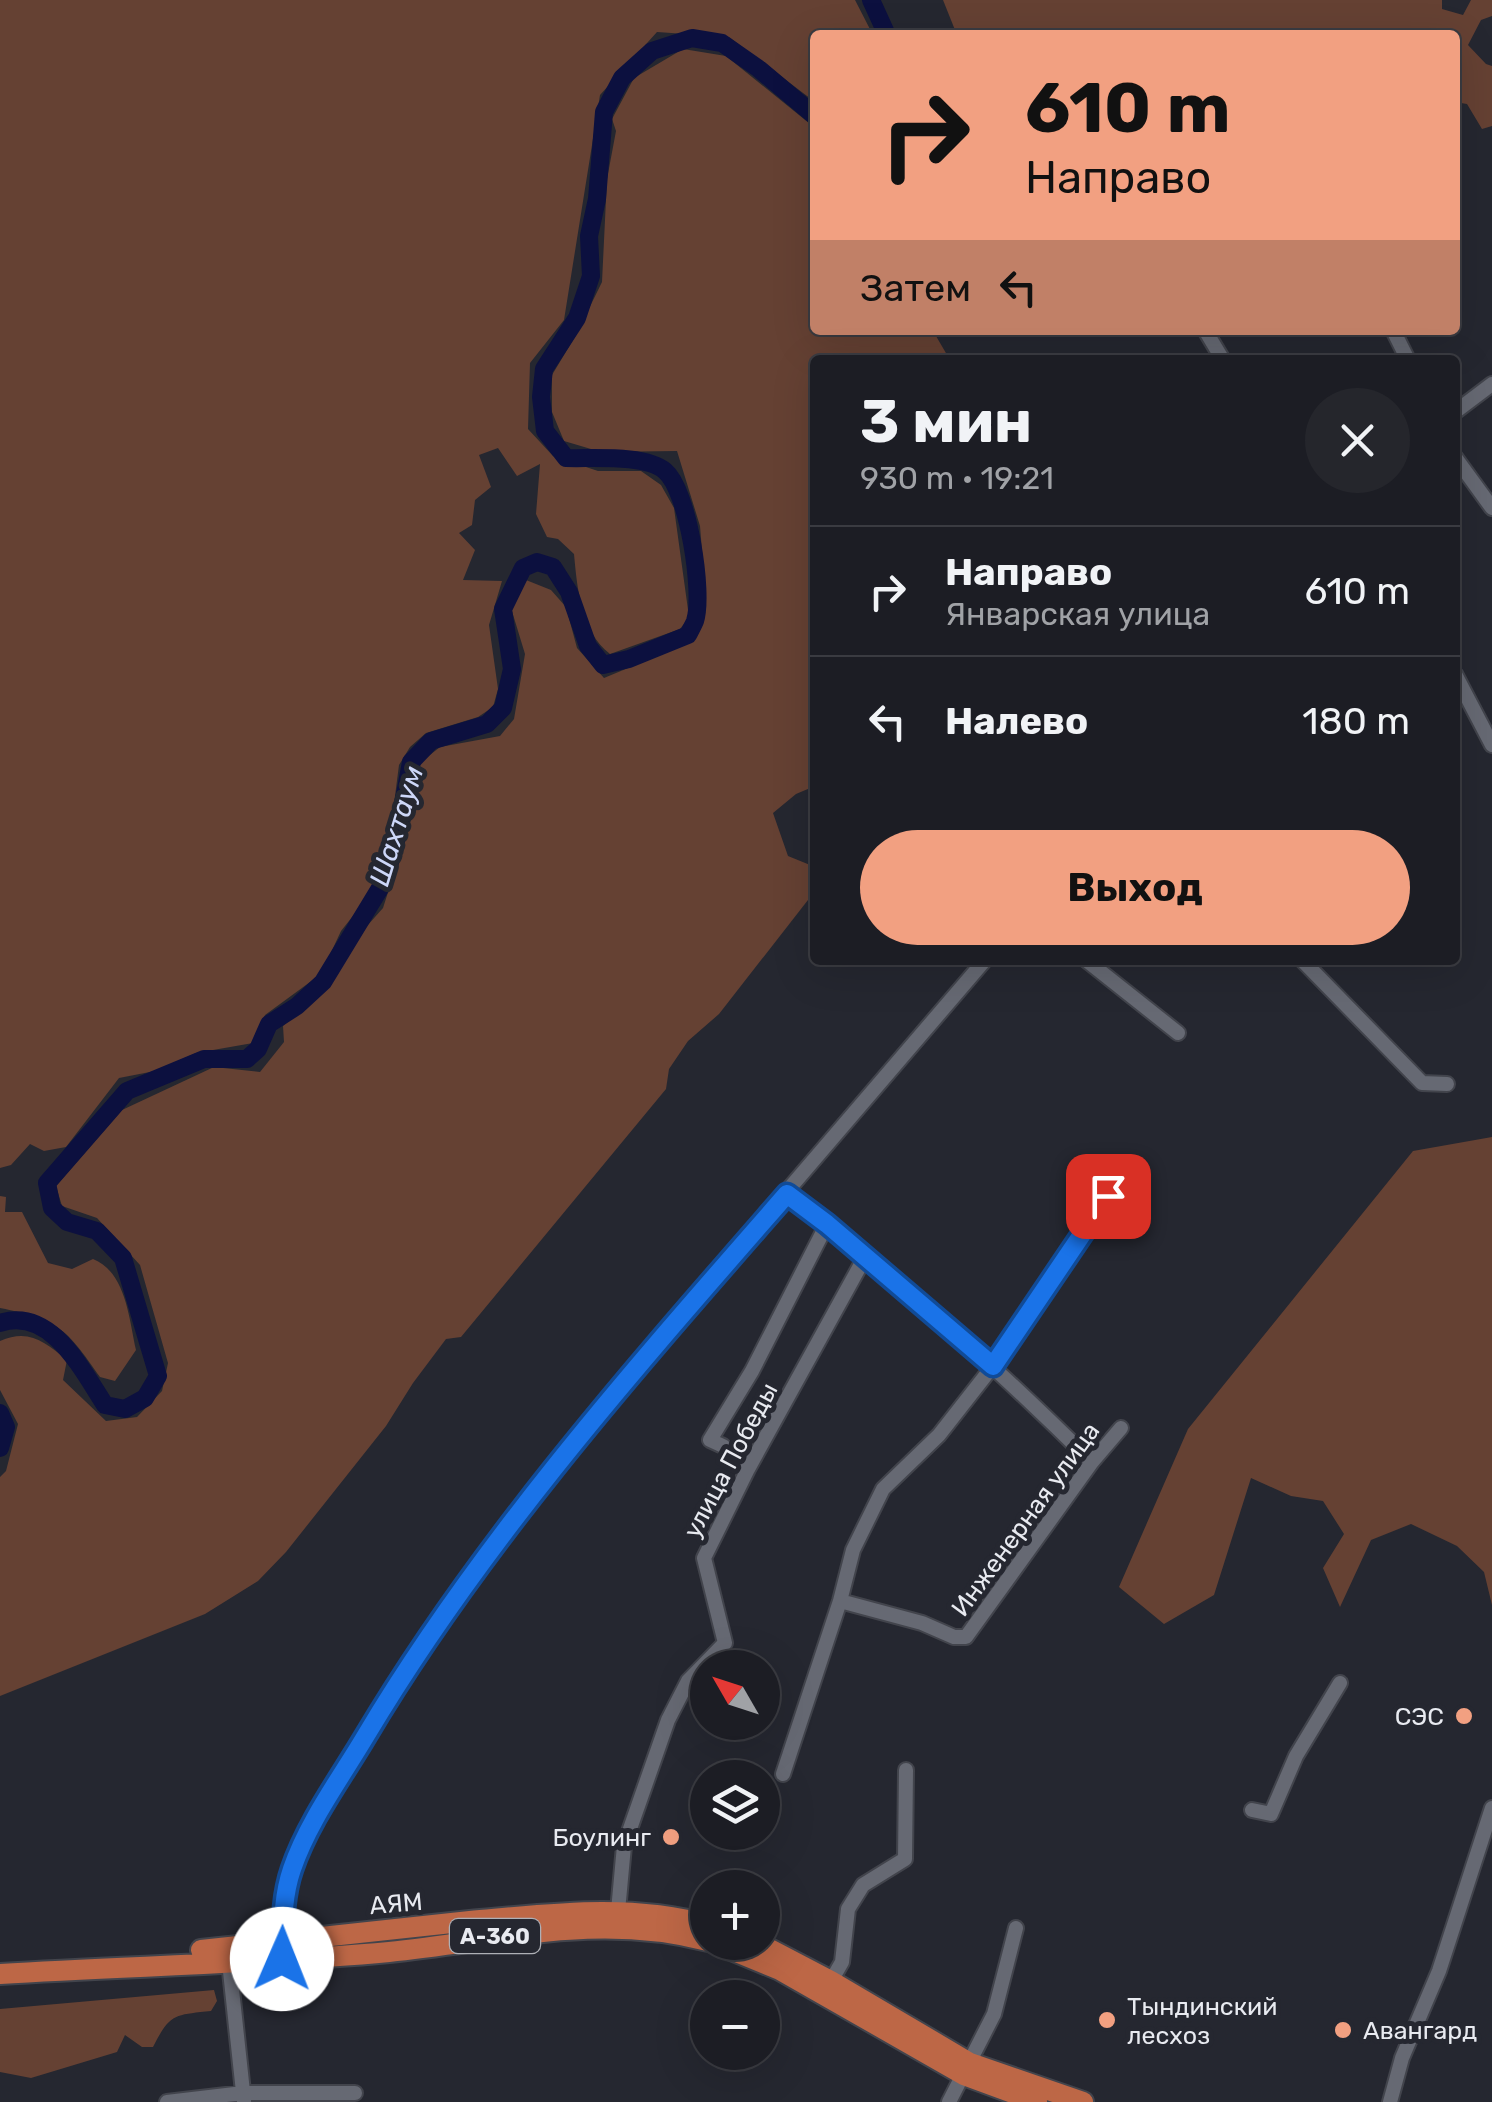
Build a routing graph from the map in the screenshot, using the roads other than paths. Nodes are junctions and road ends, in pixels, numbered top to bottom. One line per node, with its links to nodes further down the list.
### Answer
1 (1492, 384): 2 (street)
2 (1460, 408)
3 (1460, 464): 4 (street)
4 (1492, 508)
5 (1460, 684): 6 (street)
6 (1492, 745)
7 (981, 965): 12 (street)
8 (1092, 965): 10 (street)
9 (1307, 965): 11 (street)
10 (1178, 1034)
11 (1447, 1084)
12 (787, 1194): 14 (street); 30 (street)
13 (1108, 1196): 16 (street)
14 (827, 1224): 15 (street); 19 (street)
15 (865, 1257): 16 (street); 19 (street, улица Победы)
16 (993, 1366): 18 (street); 20 (street)
17 (1121, 1428): 18 (street, Инженерная улица)
18 (1092, 1462): 20 (street, Инженерная улица)
19 (748, 1468): 26 (street, улица Победы)
20 (840, 1601): 23 (street)
21 (1340, 1683): 25 (street)
22 (906, 1770): 36 (street)
23 (784, 1774)
24 (1492, 1808): 44 (street)
25 (1252, 1810)
26 (618, 1912): 27 (highway, АЯМ / А-360); 30 (highway, АЯМ / А-360)
27 (690, 1922)
28 (1016, 1928): 37 (street)
29 (690, 1936): 30 (highway, АЯМ / А-360)
30 (282, 1949): 33 (highway, АЯМ / А-360); 34 (highway, АЯМ / А-360)
31 (780, 1954): 36 (highway, АЯМ / А-360)
32 (755, 1960): 37 (highway, АЯМ / А-360)
33 (229, 1962): 34 (highway, АЯМ / А-360); 39 (street)
34 (91, 1969): 35 (highway, АЯМ / А-360)
35 (0, 1974)
36 (831, 1981): 37 (highway, АЯМ / А-360)
37 (967, 2069): 40 (street); 42 (highway, АЯМ / А-360); 43 (highway, АЯМ / А-360)
38 (355, 2092): 39 (street)
39 (244, 2097): 41 (street)
40 (952, 2101)
41 (167, 2102)
42 (1037, 2102)
43 (1083, 2102)
44 (1390, 2102)

